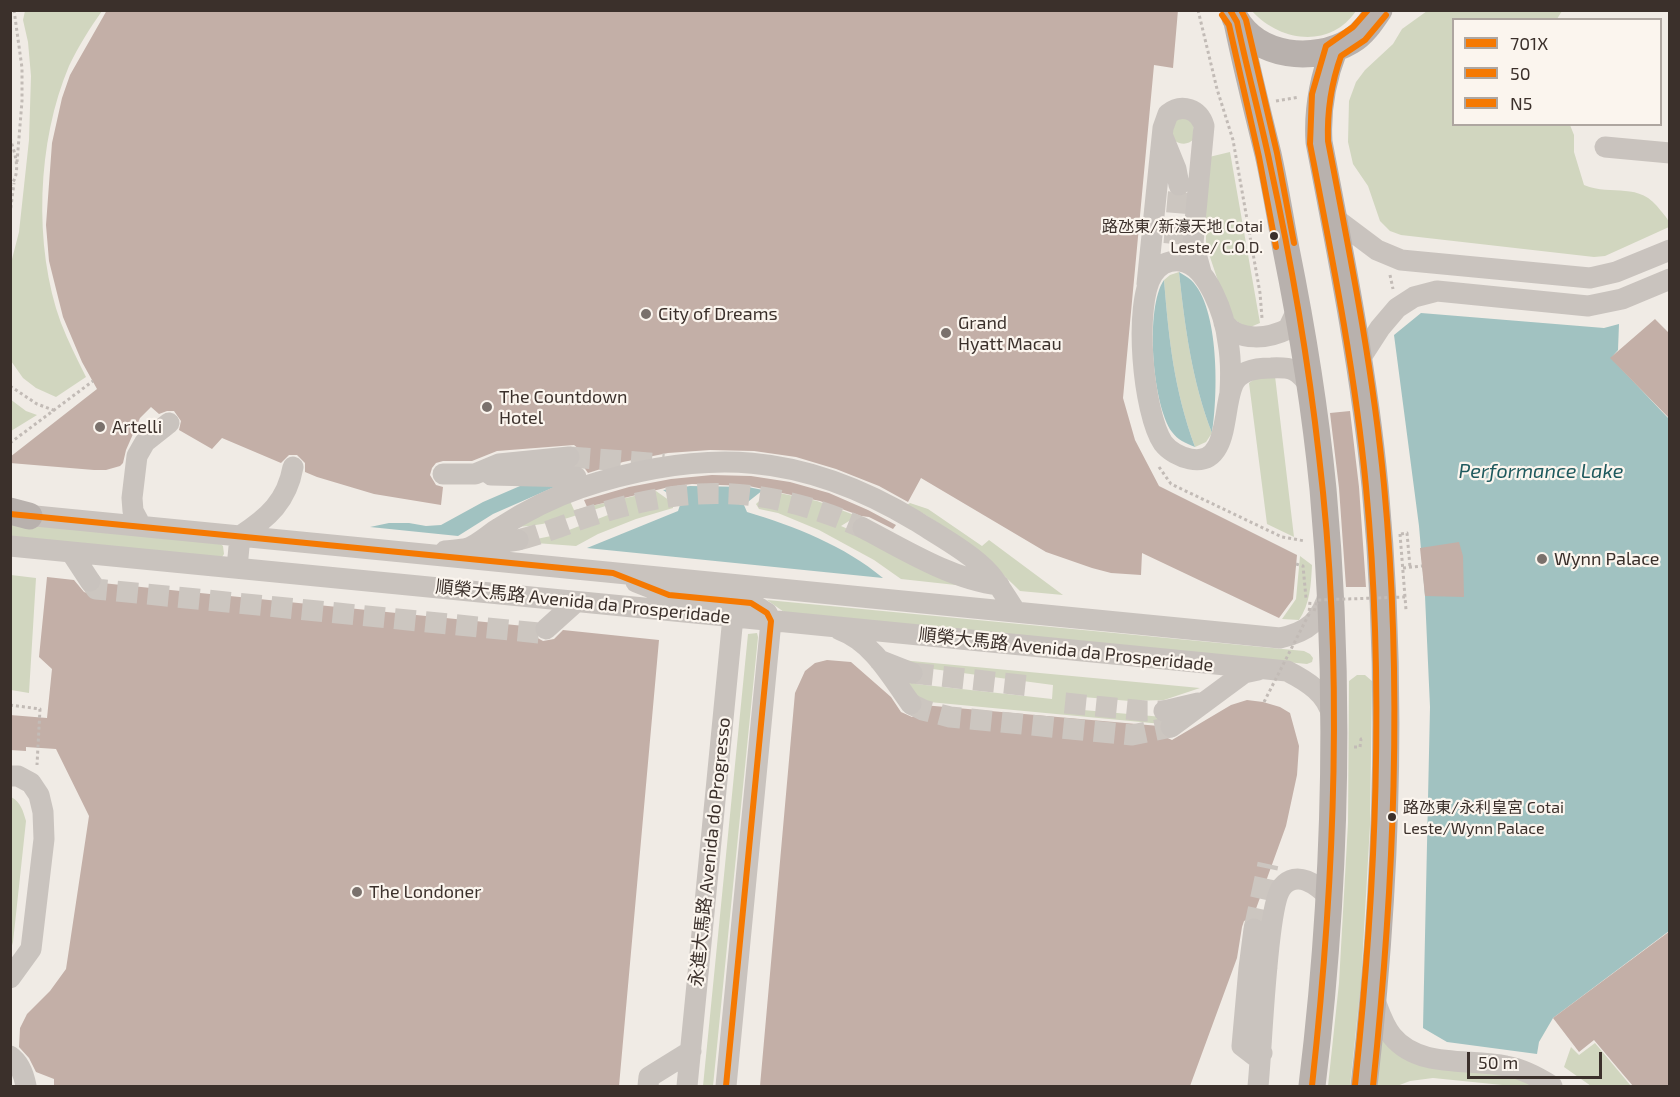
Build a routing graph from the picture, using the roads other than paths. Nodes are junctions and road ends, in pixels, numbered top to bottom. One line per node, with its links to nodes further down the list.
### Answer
1 (1379, 10): 3 (main road)
2 (1234, 16): 3 (main road); 13 (main road)
3 (1334, 50): 8 (main road)
4 (1162, 135): 5 (street); 5 (street); 12 (street)
5 (1203, 142): 10 (street)
6 (1605, 147): 7 (street)
7 (1670, 153)
8 (1333, 217): 9 (street); 15 (main road)
9 (1663, 253): 11 (street)
10 (1201, 272): 12 (street); 14 (street)
11 (1670, 279): 15 (street)
12 (1146, 299): 17 (street)
13 (1298, 308): 14 (street); 16 (main road)
14 (1224, 323): 17 (street)
15 (1358, 362): 58 (main road)
16 (1310, 386): 17 (street); 40 (main road)
17 (1230, 392)
18 (169, 423): 24 (street)
19 (569, 457): 22 (street)
20 (293, 467): 29 (street)
21 (443, 474): 22 (street)
22 (475, 474): 23 (street)
23 (576, 477)
24 (132, 498): 26 (street); 27 (street)
25 (17, 513): 26 (street, 順榮大馬路 Avenida da Prosperidade)
26 (118, 524): 27 (street, 順榮大馬路 Avenida da Prosperidade)
27 (141, 526): 29 (street, 順榮大馬路 Avenida da Prosperidade)
28 (862, 528): 38 (street)
29 (240, 536): 34 (street, 順榮大馬路 Avenida da Prosperidade); 35 (street)
30 (518, 540): 32 (street)
31 (10, 546): 33 (street, 順榮大馬路 Avenida da Prosperidade)
32 (467, 548): 34 (street); 38 (street)
33 (71, 552): 35 (street, 順榮大馬路 Avenida da Prosperidade); 37 (street)
34 (418, 554): 36 (street, 順榮大馬路 Avenida da Prosperidade)
35 (237, 568): 39 (street, 順榮大馬路 Avenida da Prosperidade)
36 (613, 573): 41 (street, 順榮大馬路 Avenida da Prosperidade); 43 (street)
37 (90, 581)
38 (999, 585): 41 (street)
39 (576, 602): 42 (street, 順榮大馬路 Avenida da Prosperidade); 45 (street)
40 (1318, 602): 41 (street, 順榮大馬路 Avenida da Prosperidade); 52 (main road)
41 (1016, 612)
42 (733, 617): 43 (street, 順榮大馬路 Avenida da Prosperidade); 59 (street, 永進大馬路 Avenida do Progresso)
43 (771, 621): 44 (street, 順榮大馬路 Avenida da Prosperidade); 49 (street, 永進大馬路 Avenida do Progresso)
44 (820, 626): 46 (street); 47 (street, 順榮大馬路 Avenida da Prosperidade); 49 (street)
45 (546, 629)
46 (878, 659): 48 (street); 50 (street)
47 (1261, 669): 51 (street); 52 (street, 順榮大馬路 Avenida da Prosperidade)
48 (912, 673)
49 (766, 679): 64 (street, 永進大馬路 Avenida do Progresso)
50 (911, 704)
51 (1168, 719)
52 (1334, 740): 54 (main road)
53 (10, 776): 57 (street)
54 (1329, 897): 56 (street); 66 (main road)
55 (1254, 929): 56 (street)
56 (1258, 968): 65 (street)
57 (11, 978)
58 (1374, 998): 67 (main road); 68 (street)
59 (691, 1051): 62 (street); 63 (street, 永進大馬路 Avenida do Progresso)
60 (10, 1056): 61 (street)
61 (26, 1086)
62 (648, 1086)
63 (687, 1086)
64 (726, 1086)
65 (1258, 1086)
66 (1312, 1086)
67 (1364, 1086)
68 (1550, 1086)

